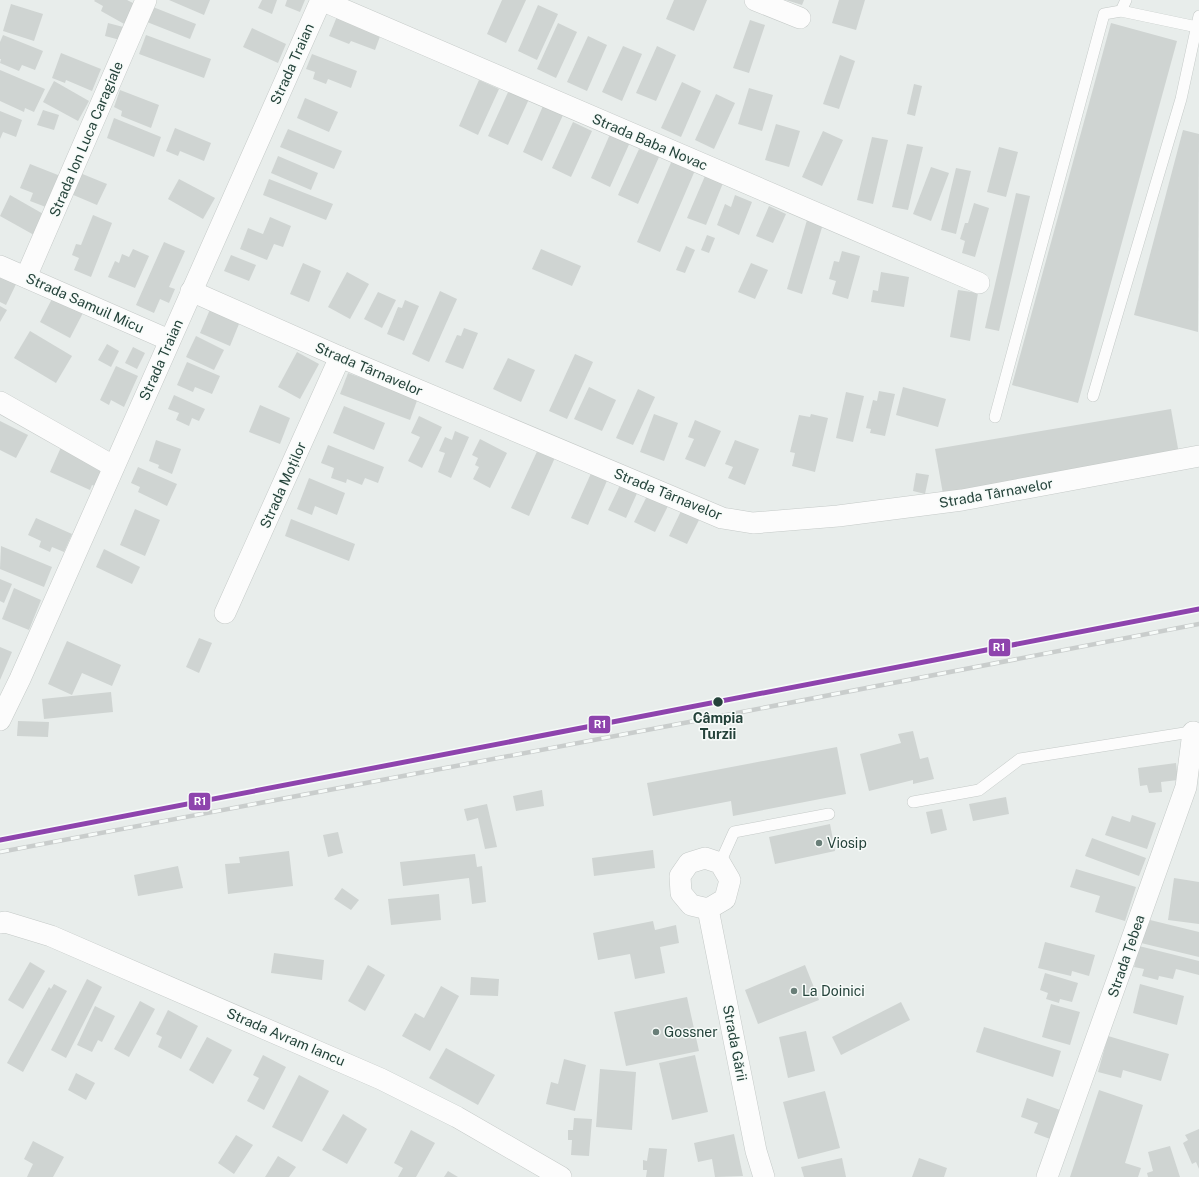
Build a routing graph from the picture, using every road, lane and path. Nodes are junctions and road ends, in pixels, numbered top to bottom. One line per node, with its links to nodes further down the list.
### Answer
1 (146, 0): 10 (street, Strada Ion Luca Caragiale)
2 (321, 0): 11 (street, Strada Baba Novac); 12 (street, Strada Traian)
3 (755, 0): 7 (street)
4 (1126, 0): 5 (lane)
5 (1121, 11): 8 (lane); 17 (lane)
6 (1199, 16): 8 (lane)
7 (800, 18)
8 (1197, 28): 15 (lane)
9 (0, 266): 10 (street, Strada Samuil Micu)
10 (26, 277): 13 (street, Strada Samuil Micu)
11 (979, 283)
12 (191, 291): 13 (street, Strada Traian); 14 (street, Strada Târnavelor)
13 (169, 340): 19 (street, Strada Traian)
14 (340, 357): 18 (street, Strada Târnavelor); 20 (street, Strada Moților)
15 (1093, 396)
16 (0, 402): 19 (street)
17 (995, 417)
18 (1199, 456)
19 (114, 466): 21 (street, Strada Traian)
20 (225, 613)
21 (0, 720)
22 (1196, 732): 23 (lane); 30 (street, Strada Țebea)
23 (913, 802)
24 (829, 814): 25 (lane)
25 (720, 863): 26 (street); 26 (street)
26 (708, 909): 29 (street, Strada Gării)
27 (0, 923): 28 (street, Strada Avram Iancu)
28 (561, 1177)
29 (764, 1177)
30 (1047, 1177)

